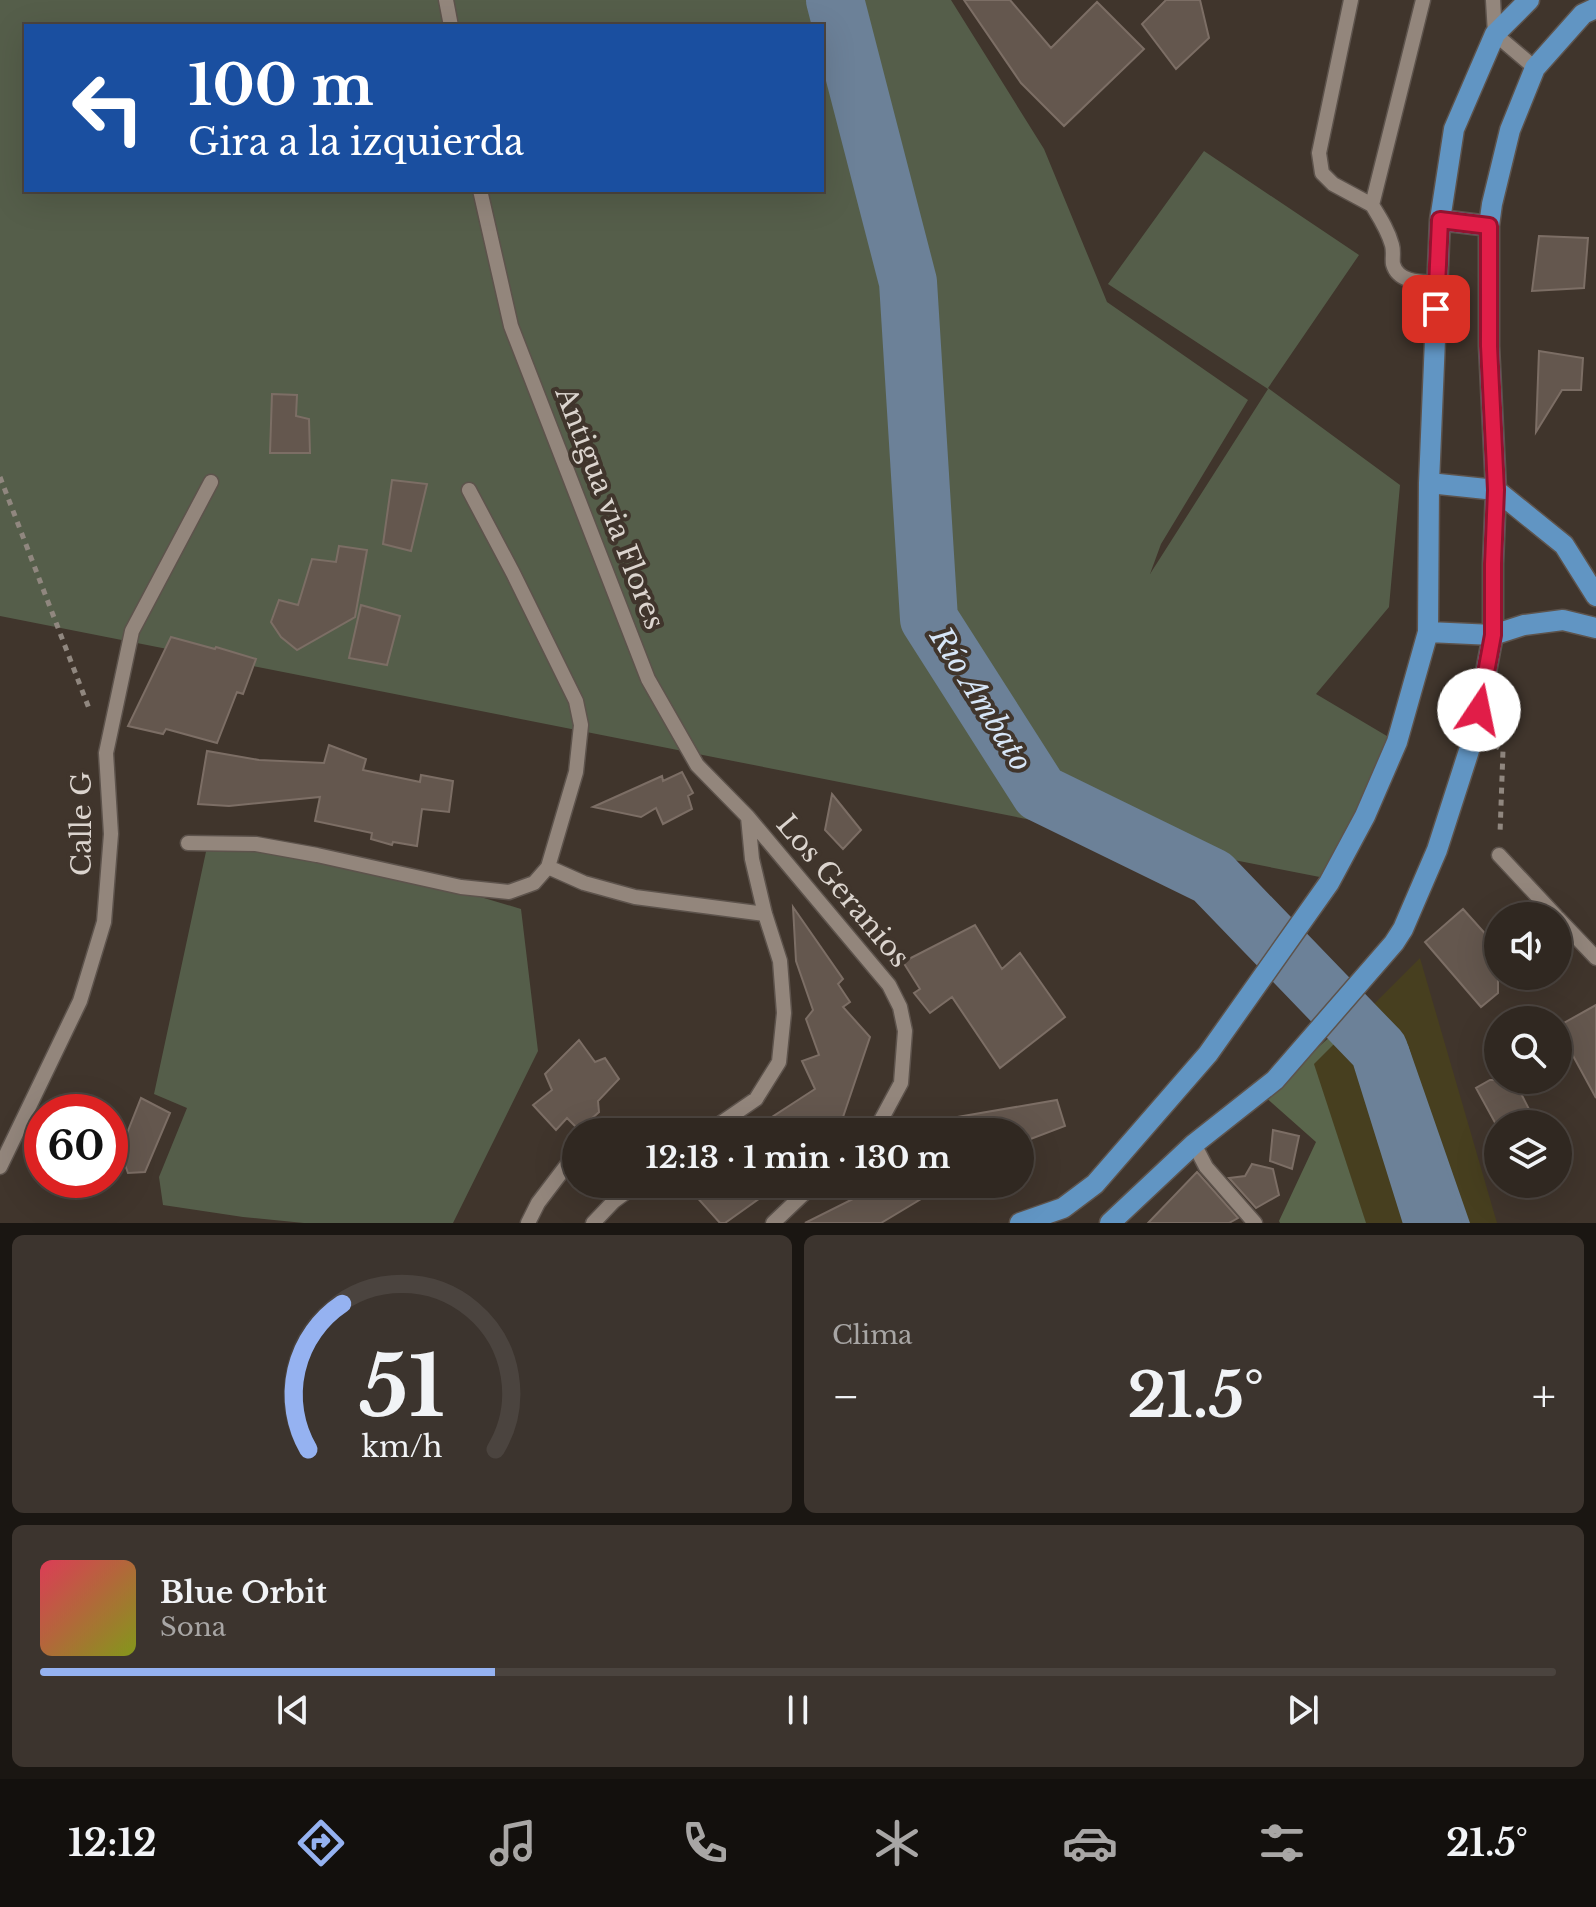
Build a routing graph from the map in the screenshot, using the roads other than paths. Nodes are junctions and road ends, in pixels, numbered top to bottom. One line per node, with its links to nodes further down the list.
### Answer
1 (446, 0): 7 (street)
2 (1351, 0): 11 (street)
3 (1423, 0): 11 (street)
4 (1493, 0): 8 (street)
5 (1529, 0): 8 (main road)
6 (1596, 8): 9 (main road)
7 (451, 24)
8 (1495, 34): 9 (street); 12 (main road)
9 (1535, 68): 13 (main road)
10 (480, 192): 23 (street, Antigua via Flores)
11 (1372, 205): 14 (street)
12 (1440, 220): 13 (main road); 14 (main road)
13 (1489, 226): 18 (main road)
14 (1437, 283): 16 (main road)
15 (211, 482): 34 (street, Calle G)
16 (1429, 483): 18 (main road); 21 (main road)
17 (469, 490): 26 (street)
18 (1496, 490): 19 (main road); 22 (main road)
19 (1596, 596)
20 (1596, 628): 22 (main road)
21 (1428, 632): 22 (main road); 42 (main road)
22 (1493, 635): 33 (main road)
23 (748, 817): 28 (street); 32 (street, Los Geranios)
24 (188, 843): 26 (street)
25 (1499, 855): 27 (street)
26 (548, 867): 28 (street)
27 (1543, 902)
28 (765, 914): 31 (street)
29 (1572, 933): 30 (street)
30 (1596, 958)
31 (728, 1118)
32 (882, 1118)
33 (1194, 1144): 38 (main road); 43 (street)
34 (0, 1167)
35 (562, 1171): 39 (street)
36 (618, 1198): 40 (street)
37 (799, 1198): 41 (street)
38 (1112, 1222)
39 (528, 1223)
40 (593, 1223)
41 (773, 1223)
42 (1020, 1223)
43 (1255, 1223)

